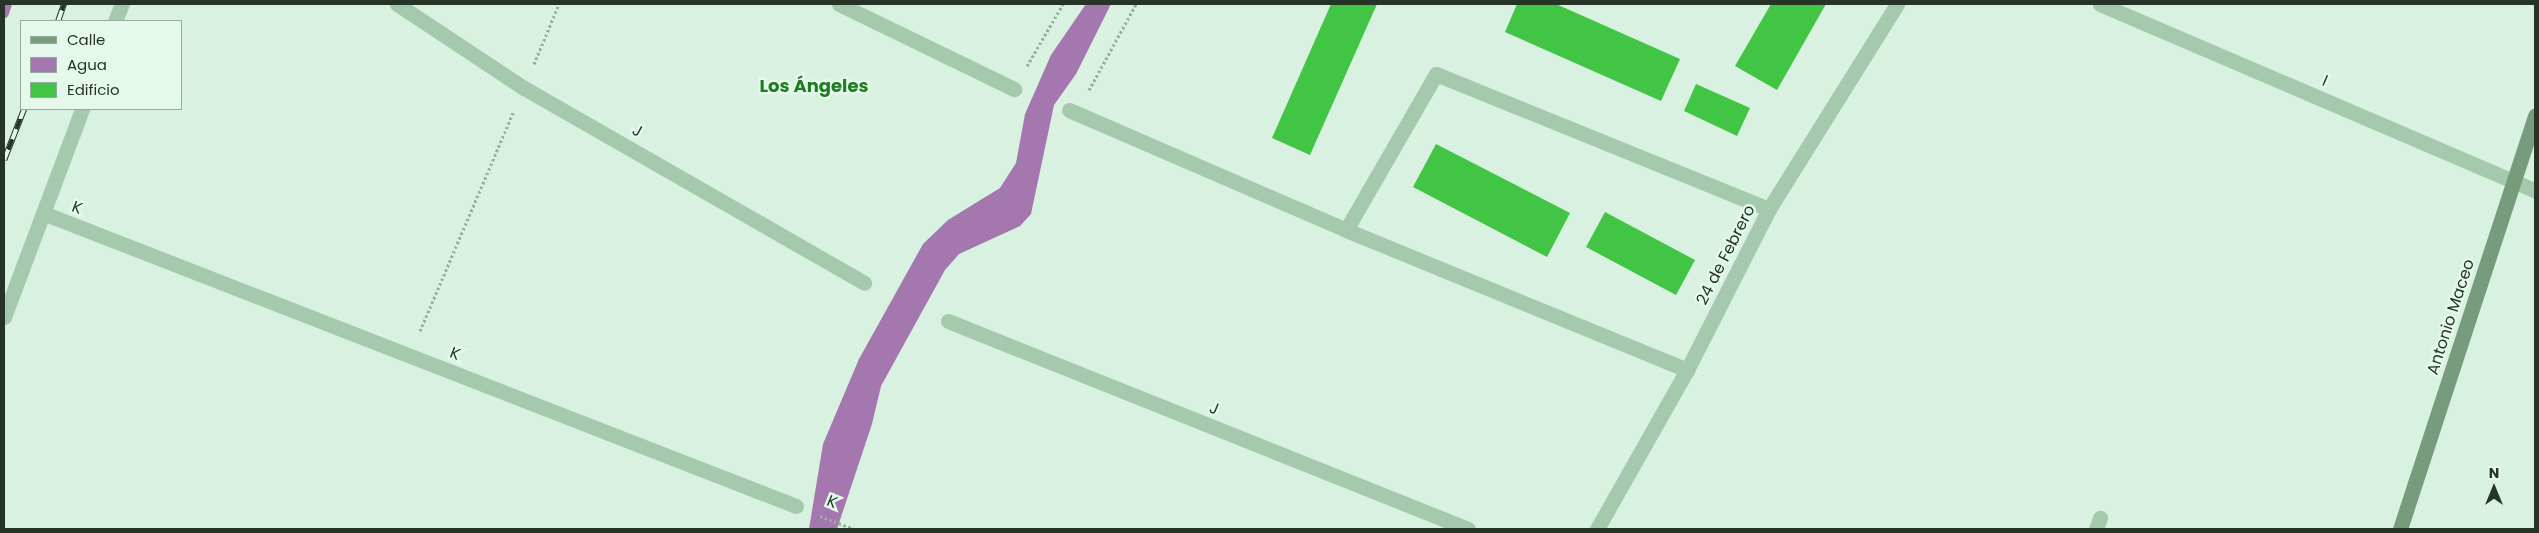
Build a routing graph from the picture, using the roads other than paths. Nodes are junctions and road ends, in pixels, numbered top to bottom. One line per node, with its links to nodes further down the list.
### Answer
1 (122, 4): 6 (street)
2 (397, 4): 16 (street, J)
3 (839, 4): 7 (street)
4 (1897, 4): 13 (street, 24 de Febrero)
5 (2100, 4): 11 (street, I)
6 (115, 20)
7 (1014, 89)
8 (82, 110): 14 (street)
9 (1073, 111): 15 (street)
10 (2535, 116): 11 (main road, Antonio Maceo)
11 (2514, 181): 12 (street, I); 23 (main road, Antonio Maceo)
12 (2535, 190)
13 (1769, 209): 15 (street); 19 (street, 24 de Febrero)
14 (43, 213): 17 (street); 20 (street, K)
15 (1346, 230): 19 (street)
16 (864, 283)
17 (4, 317)
18 (948, 321): 21 (street, J)
19 (1687, 370): 22 (street, 24 de Febrero)
20 (796, 506)
21 (1468, 529)
22 (1597, 529)
23 (2400, 529)

